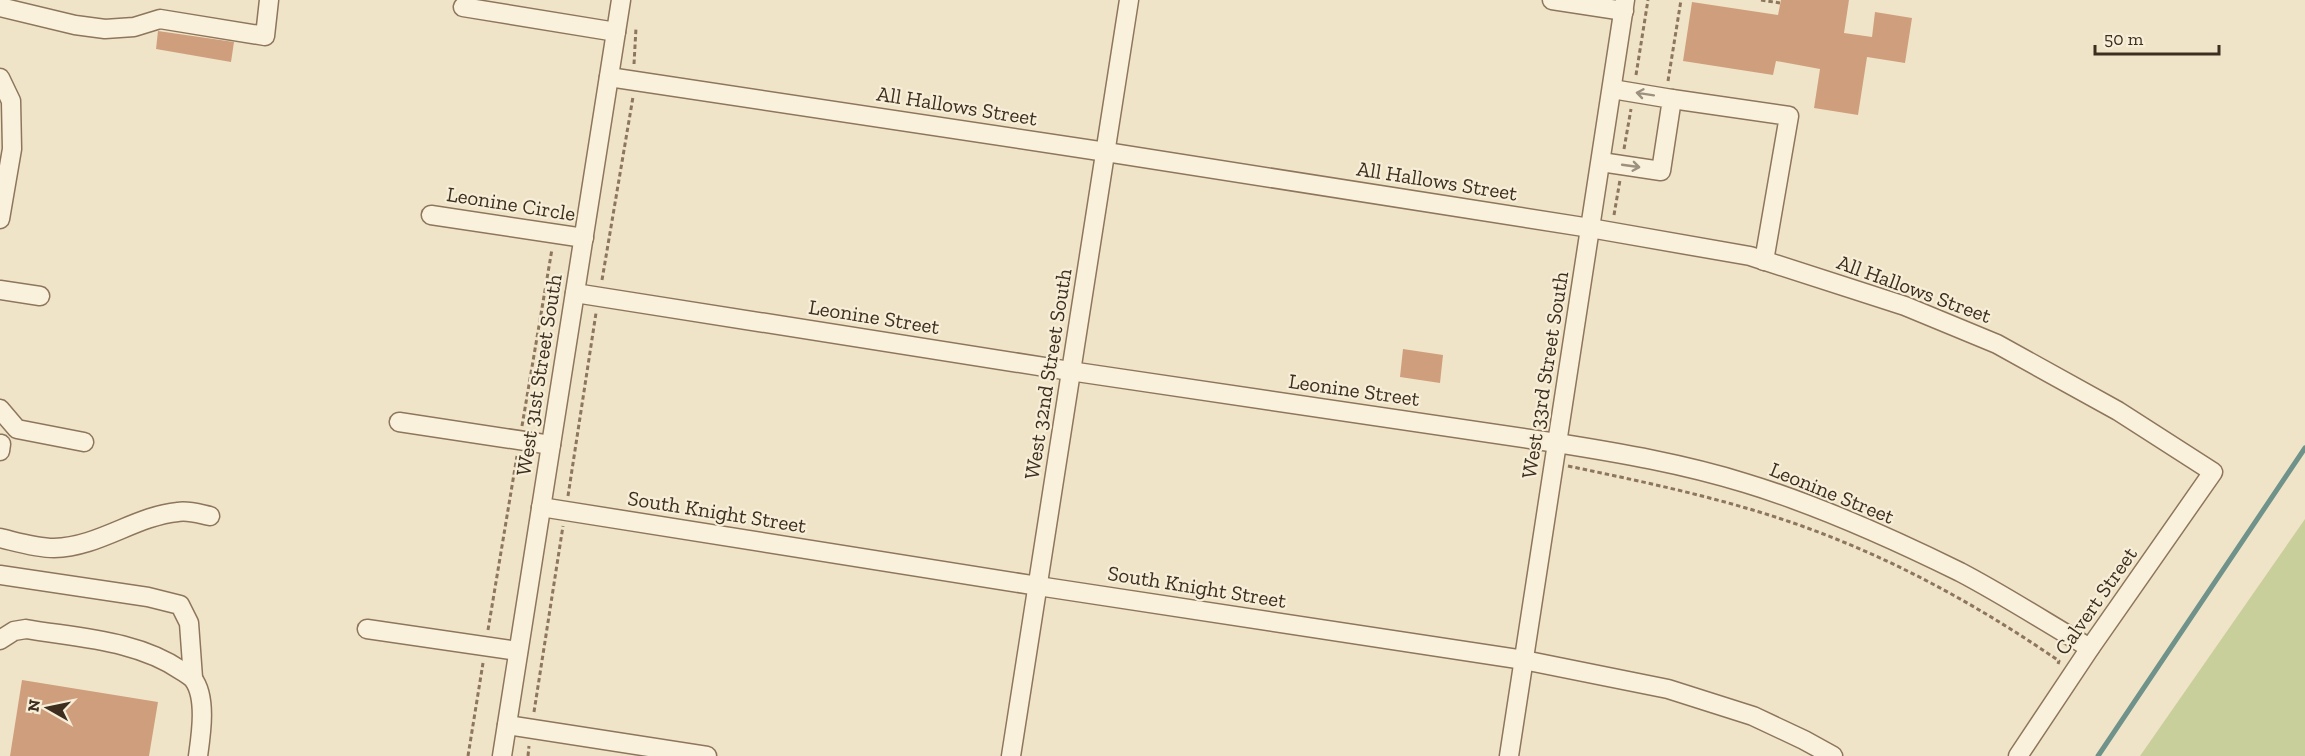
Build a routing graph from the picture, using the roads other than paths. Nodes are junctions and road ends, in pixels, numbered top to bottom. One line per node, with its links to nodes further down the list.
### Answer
1 (269, 0): 6 (street)
2 (621, 0): 8 (street, West 31st Street South)
3 (1129, 0): 13 (street, West 32nd Street South)
4 (1552, 0): 5 (street)
5 (1624, 6): 11 (street, West 33rd Street South)
6 (0, 7)
7 (463, 7): 8 (street)
8 (616, 32): 9 (street, West 31st Street South)
9 (609, 77): 13 (street, All Hallows Street); 18 (street, West 31st Street South)
10 (0, 78): 16 (street)
11 (1612, 89): 12 (street, one-way to 11); 14 (street, West 33rd Street South)
12 (1669, 98): 14 (street, one-way to 12); 19 (street)
13 (1106, 152): 17 (street, All Hallows Street); 23 (street, West 32nd Street South)
14 (1601, 162): 17 (street, West 33rd Street South)
15 (431, 215): 18 (street, Leonine Circle)
16 (0, 219)
17 (1590, 228): 19 (street, All Hallows Street); 27 (street, West 33rd Street South)
18 (584, 238): 21 (street, West 31st Street South)
19 (1764, 261): 29 (street, All Hallows Street)
20 (0, 290): 22 (street)
21 (575, 292): 23 (street, Leonine Street); 28 (street, West 31st Street South)
22 (40, 296)
23 (1070, 371): 27 (street, Leonine Street); 34 (street, West 32nd Street South)
24 (0, 409): 26 (street)
25 (399, 422): 28 (street)
26 (84, 442)
27 (1557, 442): 37 (street, Leonine Street); 39 (street, West 33rd Street South)
28 (551, 445): 30 (street, West 31st Street South)
29 (2213, 472): 37 (street, Calvert Street)
30 (541, 507): 34 (street, South Knight Street); 38 (street, West 31st Street South)
31 (210, 516): 32 (street)
32 (0, 538)
33 (0, 575): 40 (street)
34 (1038, 586): 39 (street, South Knight Street); 45 (street, West 32nd Street South)
35 (367, 628): 38 (street)
36 (0, 640): 40 (street)
37 (2090, 648): 48 (street, Calvert Street)
38 (518, 651): 41 (street, West 31st Street South)
39 (1524, 660): 46 (street, West 33rd Street South); 47 (street, South Knight Street)
40 (193, 678): 42 (street)
41 (507, 724): 43 (street, West 31st Street South); 44 (street)
42 (198, 756)
43 (502, 756)
44 (707, 756)
45 (1011, 756)
46 (1509, 756)
47 (1833, 756)
48 (2018, 756)

